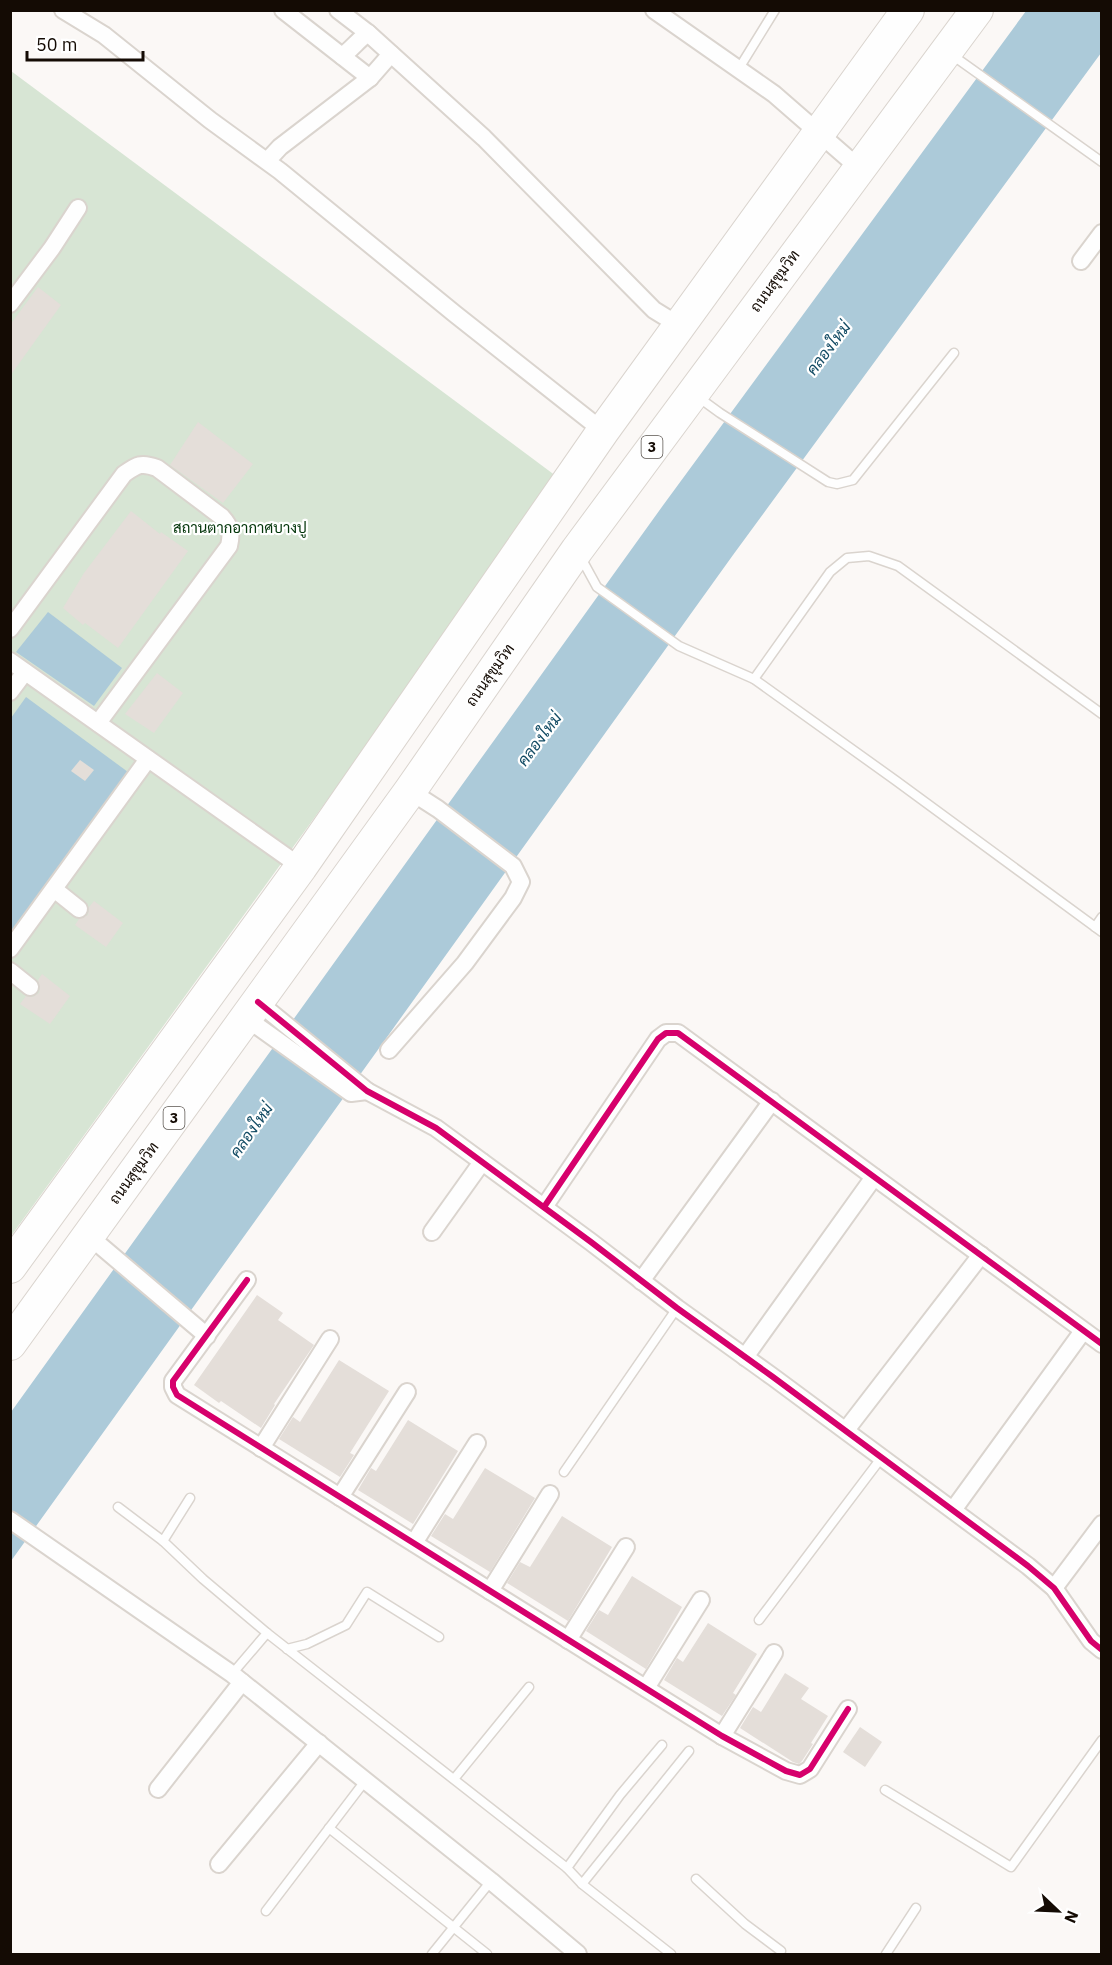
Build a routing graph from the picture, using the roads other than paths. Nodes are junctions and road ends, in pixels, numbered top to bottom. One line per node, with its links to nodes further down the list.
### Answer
1 (63, 10): 15 (street)
2 (283, 10): 9 (street)
3 (338, 10): 8 (street)
4 (654, 10): 12 (street)
5 (775, 10): 12 (lane)
6 (908, 10): 14 (highway)
7 (976, 10): 11 (highway, ถนนสุขุมวิท / 3)
8 (364, 36): 9 (street); 10 (street)
9 (346, 54): 13 (street)
10 (391, 54): 13 (street); 22 (street)
11 (953, 56): 16 (lane); 17 (highway, ถนนสุขุมวิท / 3)
12 (738, 70): 14 (street)
13 (370, 78): 15 (street)
14 (820, 134): 17 (street); 22 (highway)
15 (267, 161): 25 (street)
16 (1101, 162)
17 (859, 168): 24 (highway, ถนนสุขุมวิท / 3)
18 (78, 208): 21 (street)
19 (1101, 233): 20 (street)
20 (1081, 261)
21 (10, 304)
22 (680, 326): 25 (highway)
23 (954, 352): 24 (lane)
24 (692, 393): 26 (highway, ถนนสุขุมวิท / 3)
25 (603, 431): 36 (highway)
26 (577, 549): 30 (lane); 35 (highway, ถนนสุขุมวิท / 3)
27 (10, 629): 33 (street)
28 (10, 661): 29 (street)
29 (25, 672): 31 (street); 33 (street)
30 (754, 679): 32 (lane); 41 (lane)
31 (10, 692)
32 (1101, 714)
33 (98, 723): 34 (street)
34 (148, 759): 36 (street); 37 (street)
35 (410, 790): 38 (highway, ถนนสุขุมวิท / 3); 46 (street)
36 (301, 867): 38 (highway); 54 (highway)
37 (54, 889): 39 (street); 42 (street)
38 (337, 891): 45 (highway, ถนนสุขุมวิท / 3)
39 (79, 909)
40 (1101, 917): 41 (lane)
41 (1098, 929)
42 (10, 949)
43 (10, 971): 44 (street)
44 (30, 987)
45 (263, 1018): 48 (street); 52 (highway, ถนนสุขุมวิท / 3)
46 (389, 1050)
47 (772, 1101): 49 (street); 50 (street); 56 (street)
48 (482, 1162): 50 (street); 51 (street)
49 (874, 1177): 53 (street); 63 (street)
50 (544, 1207): 56 (street)
51 (432, 1232)
52 (89, 1236): 59 (street); 61 (highway, ถนนสุขุมวิท / 3)
53 (981, 1255): 58 (street); 65 (street)
54 (10, 1267)
55 (246, 1280): 59 (street)
56 (641, 1281): 57 (street)
57 (677, 1308): 63 (street); 69 (lane)
58 (1083, 1331): 62 (street); 74 (street)
59 (207, 1336): 67 (street)
60 (330, 1339): 67 (street)
61 (10, 1344)
62 (1101, 1344)
63 (745, 1357): 65 (street)
64 (407, 1392): 71 (street)
65 (846, 1430): 68 (street)
66 (477, 1443): 78 (street)
67 (261, 1448): 71 (street)
68 (882, 1457): 74 (street); 83 (lane)
69 (564, 1473)
70 (550, 1494): 81 (street)
71 (340, 1497): 78 (street)
72 (190, 1498): 77 (lane)
73 (118, 1507): 77 (lane)
74 (953, 1510): 80 (street)
75 (10, 1520): 90 (street)
76 (1101, 1524): 80 (street)
77 (163, 1542): 84 (lane)
78 (414, 1543): 81 (street)
79 (626, 1547): 86 (street)
80 (1054, 1588): 88 (street)
81 (490, 1591): 86 (street)
82 (701, 1600): 92 (street)
83 (759, 1620)
84 (267, 1633): 87 (lane); 90 (lane)
85 (439, 1637): 87 (lane)
86 (568, 1640): 92 (street)
87 (287, 1649): 99 (lane)
88 (1101, 1650)
89 (774, 1653): 94 (street)
90 (237, 1678): 96 (street); 101 (street)
91 (529, 1687): 99 (lane)
92 (646, 1688): 94 (street)
93 (848, 1709): 94 (street)
94 (722, 1736)
95 (1101, 1740): 102 (lane)
96 (319, 1743): 100 (street); 104 (street)
97 (662, 1744): 105 (lane)
98 (689, 1751): 108 (lane)
99 (454, 1779): 105 (lane)
100 (365, 1781): 103 (lane); 107 (street)
101 (158, 1789)
102 (885, 1790)
103 (329, 1828): 110 (lane); 111 (lane)
104 (219, 1864)
105 (567, 1868): 108 (lane)
106 (696, 1879): 112 (lane)
107 (491, 1881): 111 (lane); 115 (street)
108 (582, 1884): 116 (lane)
109 (916, 1908): 117 (lane)
110 (266, 1911)
111 (454, 1928): 113 (lane); 114 (lane)
112 (781, 1953)
113 (432, 1954)
114 (487, 1954)
115 (578, 1954)
116 (671, 1954)
117 (886, 1954)

